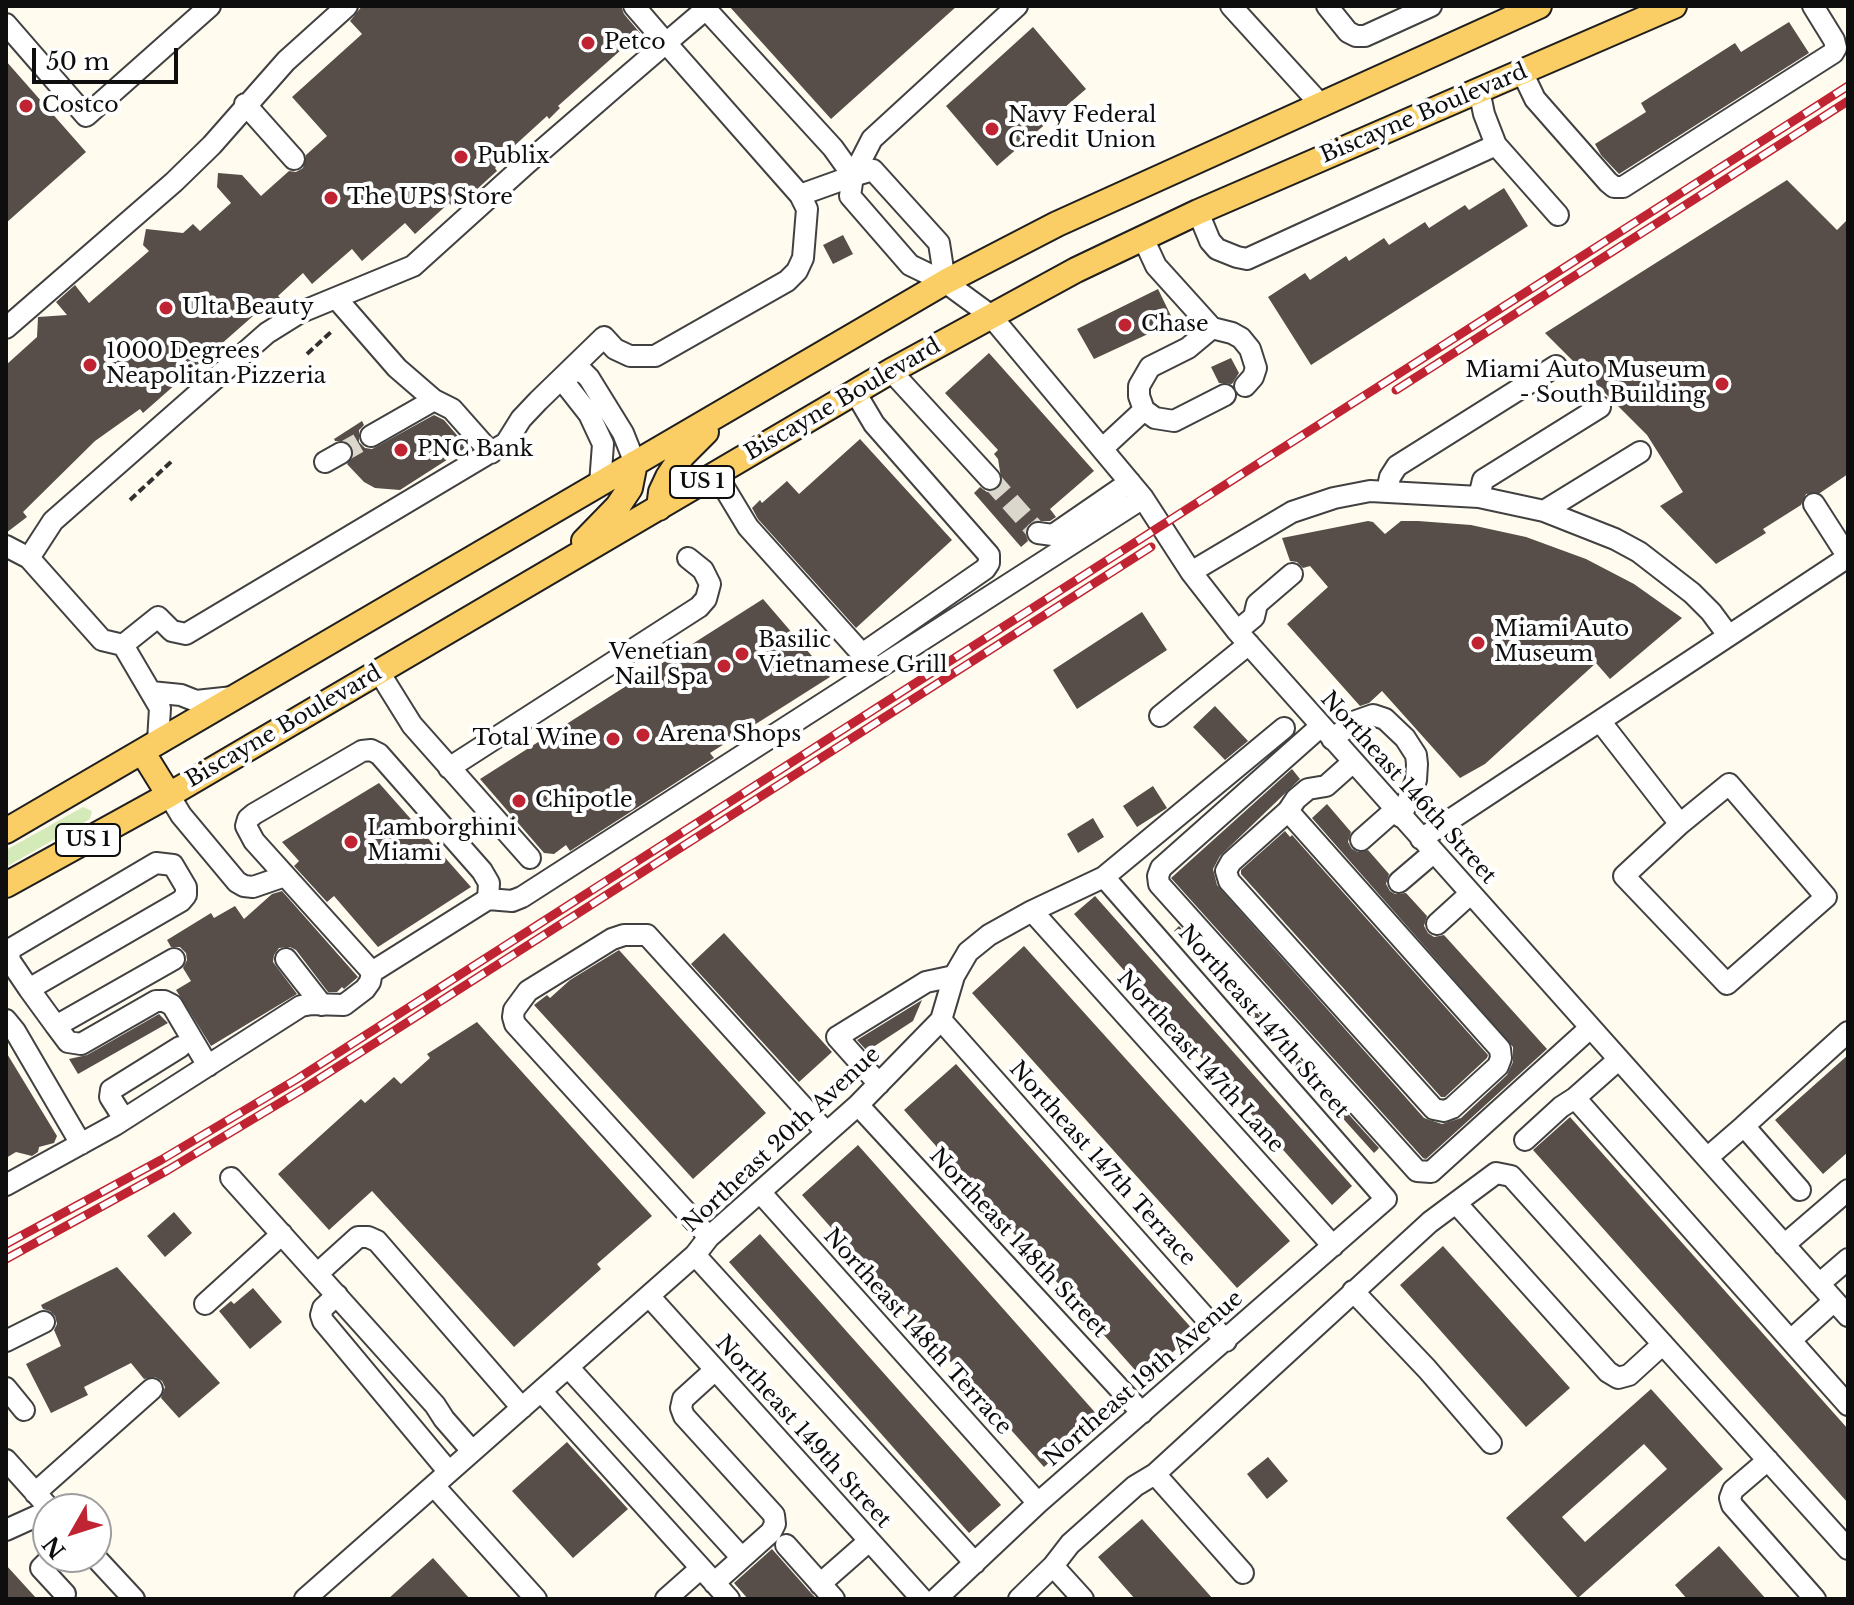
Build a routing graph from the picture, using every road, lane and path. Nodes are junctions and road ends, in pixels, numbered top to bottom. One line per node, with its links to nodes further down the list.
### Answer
1 (210, 6): 12 (street)
2 (347, 6): 16 (street)
3 (634, 6): 13 (street)
4 (1017, 6): 20 (street)
5 (1327, 6): 6 (street)
6 (1431, 6)
7 (1538, 6): 17 (main road, US 1)
8 (1674, 6): 14 (main road, Biscayne Boulevard / US 1)
9 (1813, 6): 14 (street)
10 (704, 7): 13 (street); 20 (street)
11 (1236, 8): 17 (street)
12 (6, 24)
13 (666, 43): 21 (street); 26 (street)
14 (1522, 72): 15 (main road, Biscayne Boulevard / US 1)
15 (1479, 90): 18 (street); 22 (main road, Biscayne Boulevard / US 1)
16 (245, 104): 19 (street); 28 (street)
17 (1322, 106): 25 (main road, US 1)
18 (1496, 145): 22 (street); 23 (street)
19 (294, 159)
20 (853, 176): 21 (street); 25 (street, Northeast 146th Street); 25 (street)
21 (800, 195): 34 (street)
22 (1198, 212): 24 (main road, Biscayne Boulevard / US 1)
23 (1558, 215)
24 (1143, 238): 27 (main road, Biscayne Boulevard / US 1); 29 (street)
25 (945, 282): 27 (street, Northeast 146th Street); 39 (main road, US 1)
26 (336, 298): 38 (street); 63 (street)
27 (990, 315): 33 (main road, Biscayne Boulevard / US 1); 43 (street, Northeast 146th Street)
28 (6, 328)
29 (1212, 328): 35 (street); 41 (street)
30 (331, 332): 31 (path)
31 (307, 354)
32 (1556, 366): 54 (street)
33 (891, 371): 36 (main road, Biscayne Boulevard / US 1); 51 (street)
34 (567, 373): 45 (street); 47 (street); 52 (street)
35 (1245, 386)
36 (855, 392): 49 (main road, Biscayne Boulevard / US 1); 71 (street)
37 (1225, 395): 41 (street)
38 (434, 400): 42 (street); 45 (street)
39 (734, 406): 47 (main road, US 1); 58 (main road)
40 (1600, 407): 55 (street)
41 (1144, 410): 43 (street)
42 (371, 436)
43 (1103, 448): 53 (street, Northeast 146th Street)
44 (1640, 452): 59 (street)
45 (491, 453): 70 (street)
46 (172, 461): 50 (path)
47 (635, 463): 52 (main road, US 1); 65 (main road)
48 (145, 471): 50 (path)
49 (716, 474): 58 (main road, Biscayne Boulevard / US 1); 71 (street)
50 (151, 479): 56 (path)
51 (990, 479)
52 (600, 484): 75 (main road, US 1)
53 (1136, 490): 60 (street); 66 (street, Northeast 146th Street); 72 (street)
54 (1387, 492): 55 (street); 66 (street)
55 (1479, 497): 59 (street)
56 (130, 500)
57 (1814, 504): 62 (street)
58 (659, 508): 65 (main road, Biscayne Boulevard / US 1)
59 (1544, 511): 68 (street)
60 (1038, 533)
61 (6, 546): 63 (street)
62 (1848, 557): 68 (street)
63 (29, 558): 70 (street)
64 (688, 558): 82 (street)
65 (560, 565): 73 (main road, Biscayne Boulevard / US 1)
66 (1191, 572): 69 (street, Northeast 146th Street)
67 (1292, 574): 69 (street)
68 (1728, 635): 77 (street)
69 (1243, 638): 76 (street); 79 (street, Northeast 146th Street)
70 (123, 645): 74 (street)
71 (862, 654): 72 (street)
72 (876, 670): 96 (street)
73 (379, 672): 82 (street); 83 (main road, Biscayne Boulevard / US 1)
74 (151, 692): 75 (street); 80 (street)
75 (236, 696): 80 (main road, US 1)
76 (1160, 716)
77 (1600, 721): 86 (street); 89 (street)
78 (1284, 728): 92 (street, Northeast 20th Avenue)
79 (1327, 733): 81 (street, Northeast 146th Street); 85 (street); 108 (street)
80 (151, 747): 83 (main road); 87 (main road, US 1)
81 (1353, 762): 84 (street); 85 (street, Northeast 146th Street)
82 (449, 768): 90 (street)
83 (169, 795): 91 (street); 94 (main road, Biscayne Boulevard / US 1)
84 (1288, 811): 84 (street)
85 (1398, 814): 88 (street); 89 (street, Northeast 146th Street)
86 (1680, 824): 86 (street)
87 (6, 831)
88 (1361, 840)
89 (1427, 846): 93 (street); 95 (street, Northeast 146th Street)
90 (530, 858)
91 (285, 876): 96 (street); 101 (street)
92 (1104, 877): 97 (street, Northeast 20th Avenue); 127 (street, Northeast 147th Street)
93 (1399, 882)
94 (6, 885)
95 (1470, 894): 98 (street); 108 (street, Northeast 146th Street)
96 (488, 899): 101 (street)
97 (1032, 911): 102 (street, Northeast 20th Avenue); 132 (street, Northeast 147th Lane)
98 (1437, 924)
99 (174, 959): 107 (street)
100 (286, 959): 104 (street)
101 (372, 972): 104 (street)
102 (954, 976): 106 (street, Northeast 20th Avenue); 113 (street)
103 (29, 989): 103 (street); 107 (street)
104 (322, 1005): 112 (street)
105 (6, 1020): 120 (street)
106 (941, 1020): 113 (street, Northeast 20th Avenue); 145 (street, Northeast 147th Terrace)
107 (56, 1026): 112 (street)
108 (1590, 1028): 111 (street, Northeast 146th Street)
109 (1848, 1032): 117 (street)
110 (180, 1047): 116 (street)
111 (1618, 1060): 114 (street); 121 (street, Northeast 146th Street)
112 (208, 1066): 116 (street)
113 (879, 1084): 115 (street, Northeast 20th Avenue)
114 (1575, 1098): 119 (street); 143 (street)
115 (858, 1105): 118 (street, Northeast 20th Avenue); 155 (street, Northeast 148th Street)
116 (124, 1119): 120 (street)
117 (1744, 1126): 121 (street); 124 (street)
118 (826, 1132): 126 (street, Northeast 20th Avenue); 130 (street)
119 (1525, 1140)
120 (81, 1144): 123 (street)
121 (1707, 1158): 131 (street, Northeast 146th Street)
122 (231, 1178): 129 (street)
123 (6, 1185)
124 (1800, 1190)
125 (1848, 1190): 131 (street)
126 (760, 1192): 130 (street, Northeast 20th Avenue); 163 (street, Northeast 148th Terrace)
127 (1386, 1199): 132 (street, Northeast 19th Avenue)
128 (1456, 1203): 137 (street); 146 (street); 146 (street)
129 (282, 1234): 135 (street); 140 (street)
130 (709, 1237): 133 (street, Northeast 20th Avenue)
131 (1784, 1245): 136 (street, Northeast 146th Street)
132 (1333, 1246): 145 (street, Northeast 19th Avenue)
133 (695, 1255): 139 (street, Northeast 20th Avenue); 170 (street)
134 (1848, 1259): 136 (street)
135 (317, 1274): 138 (street); 153 (street)
136 (1819, 1284): 141 (street, Northeast 146th Street)
137 (1353, 1291): 156 (street); 160 (street)
138 (337, 1295): 157 (street); 161 (street)
139 (649, 1296): 147 (street, Northeast 20th Avenue); 148 (street, Northeast 149th Street)
140 (205, 1304)
141 (1841, 1309): 143 (street)
142 (44, 1322): 144 (street)
143 (1791, 1340): 152 (street)
144 (6, 1341)
145 (1226, 1341): 155 (street, Northeast 19th Avenue)
146 (1663, 1344): 159 (street)
147 (568, 1367): 151 (street, Northeast 20th Avenue); 169 (street)
148 (715, 1370): 166 (street, Northeast 149th Street); 169 (street)
149 (6, 1388): 154 (street)
150 (152, 1389): 162 (street)
151 (541, 1391): 153 (street, Northeast 20th Avenue); 175 (street)
152 (1848, 1405)
153 (522, 1408): 157 (street, Northeast 20th Avenue)
154 (24, 1410)
155 (1142, 1413): 163 (street, Northeast 19th Avenue)
156 (1491, 1443)
157 (472, 1451): 161 (street, Northeast 20th Avenue)
158 (6, 1460): 162 (street)
159 (1768, 1460): 168 (street); 187 (street)
160 (1155, 1474): 171 (street); 174 (street)
161 (442, 1479): 179 (street, Northeast 20th Avenue); 180 (street)
162 (35, 1493)
163 (1038, 1503): 170 (street, Northeast 19th Avenue)
164 (32, 1518): 165 (street)
165 (6, 1530)
166 (869, 1541): 176 (street); 183 (street, Northeast 149th Street)
167 (786, 1545): 176 (street)
168 (1848, 1549)
169 (742, 1558): 175 (street)
170 (975, 1563): 184 (street, Northeast 19th Avenue)
171 (1053, 1566): 185 (street); 186 (street)
172 (46, 1573): 177 (street)
173 (110, 1573): 178 (street)
174 (1243, 1573)
175 (708, 1575): 181 (street); 182 (street)
176 (827, 1591)
177 (65, 1594)
178 (134, 1599)
179 (305, 1599)
180 (536, 1599)
181 (666, 1599)
182 (729, 1599)
183 (922, 1599)
184 (936, 1599)
185 (1019, 1599)
186 (1083, 1599)
187 (1815, 1599)

